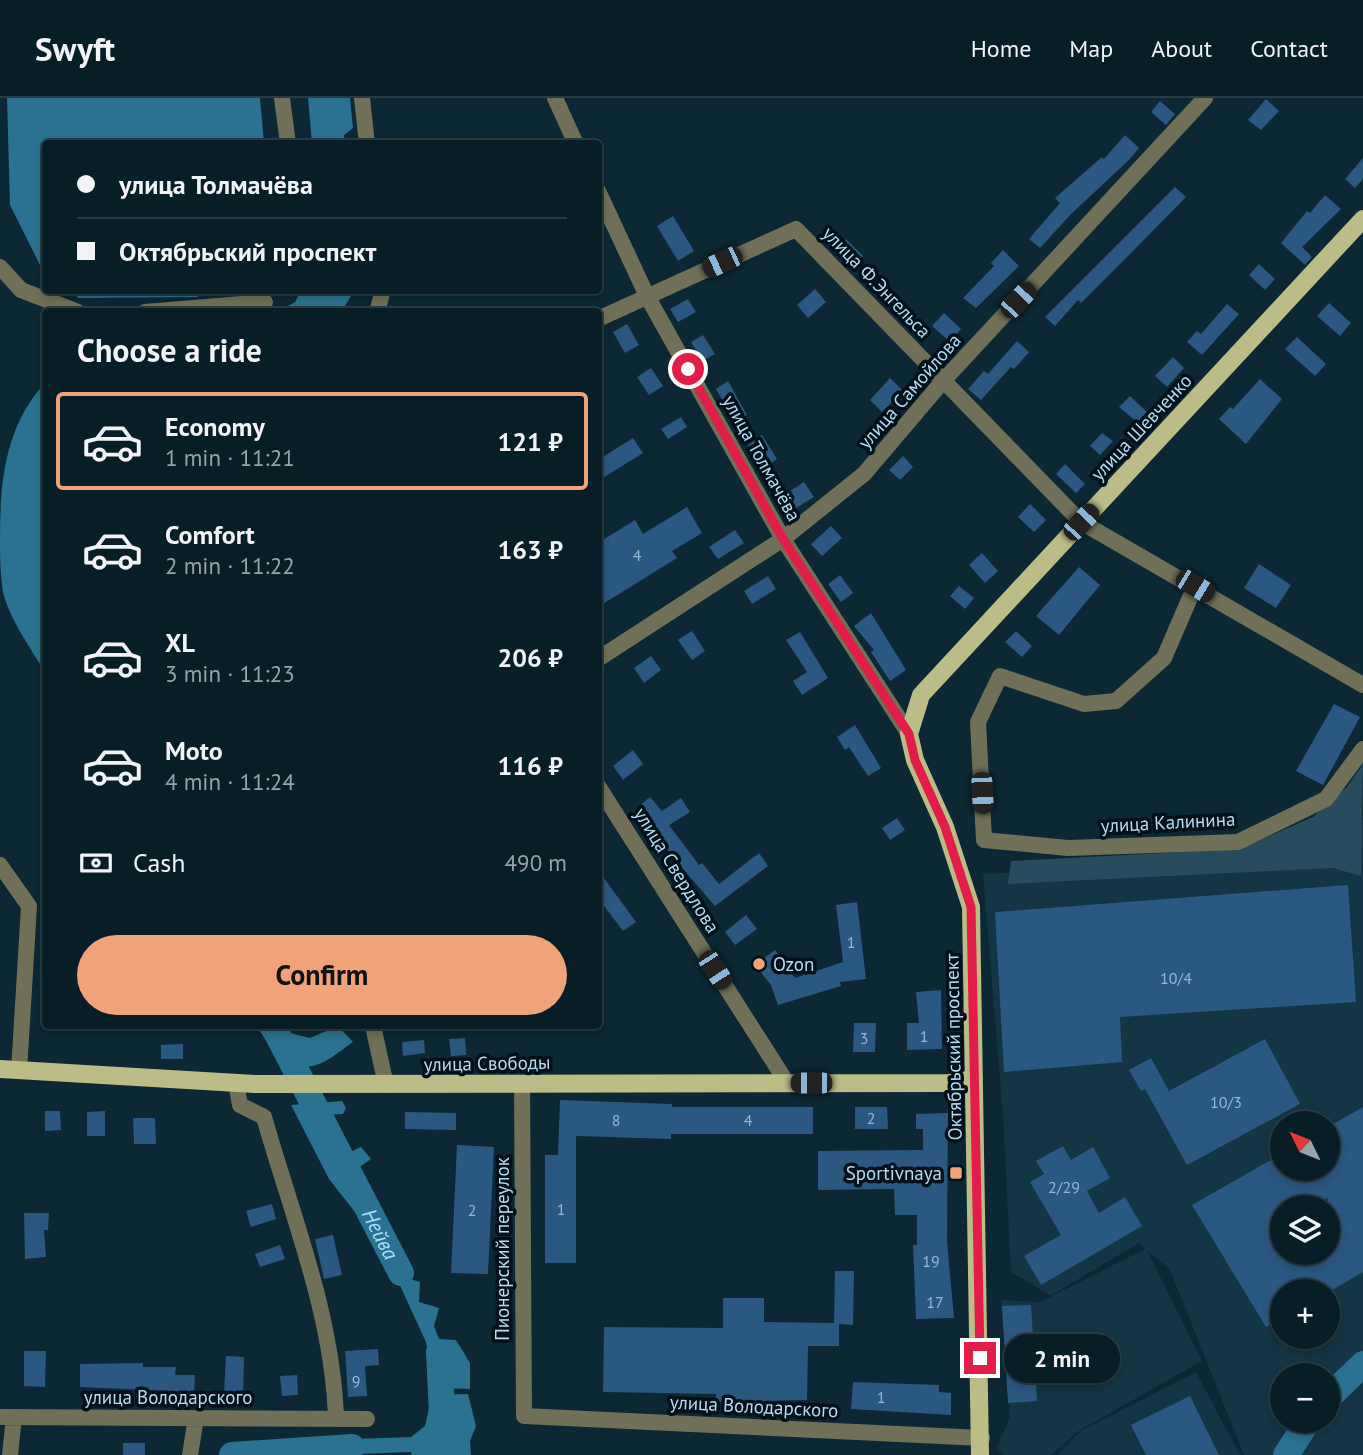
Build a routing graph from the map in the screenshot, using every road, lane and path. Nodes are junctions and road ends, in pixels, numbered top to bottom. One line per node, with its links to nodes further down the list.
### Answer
1 (282, 98): 5 (street)
2 (362, 98): 6 (street)
3 (555, 98): 7 (street)
4 (1205, 98): 16 (street, улица Самойлова)
5 (287, 140)
6 (367, 140)
7 (574, 140)
8 (602, 200): 11 (street, улица Толмачёва)
9 (1363, 219): 17 (main road, улица Шевченко)
10 (0, 267): 13 (street)
11 (647, 296): 15 (street); 16 (street, улица Ф.Энгельса); 18 (street, улица Толмачёва)
12 (269, 301): 14 (street)
13 (68, 308)
14 (190, 308)
15 (602, 317)
16 (943, 381): 17 (street, улица Ф.Энгельса); 18 (street, улица Самойлова)
17 (1081, 522): 19 (street, улица Ф.Энгельса); 22 (main road, улица Шевченко)
18 (783, 539): 20 (street, улица Самойлова); 22 (street, улица Толмачёва)
19 (1195, 586): 21 (street, улица Ф.Энгельса); 23 (street, улица Калинина)
20 (602, 656)
21 (1363, 685)
22 (909, 734): 29 (main road, Октябрьский проспект)
23 (1363, 749)
24 (602, 792): 32 (street, улица Свердлова)
25 (0, 865): 28 (street)
26 (374, 1029): 33 (street)
27 (0, 1069): 28 (main road, улица Свободы)
28 (19, 1071): 30 (main road, улица Свободы)
29 (974, 1079): 32 (main road, улица Свободы); 39 (main road, Октябрьский проспект)
30 (236, 1083): 33 (main road, улица Свободы); 37 (street)
31 (522, 1083): 32 (main road, улица Свободы); 33 (main road, улица Свободы); 34 (street, Пионерский переулок)
32 (787, 1083)
33 (386, 1085)
34 (524, 1416): 39 (street, улица Володарского)
35 (7, 1417): 36 (street, улица Володарского); 40 (street)
36 (196, 1418): 37 (street, улица Володарского); 41 (street)
37 (336, 1419): 38 (street, улица Володарского)
38 (367, 1419)
39 (981, 1446)
40 (10, 1455)
41 (190, 1455)

